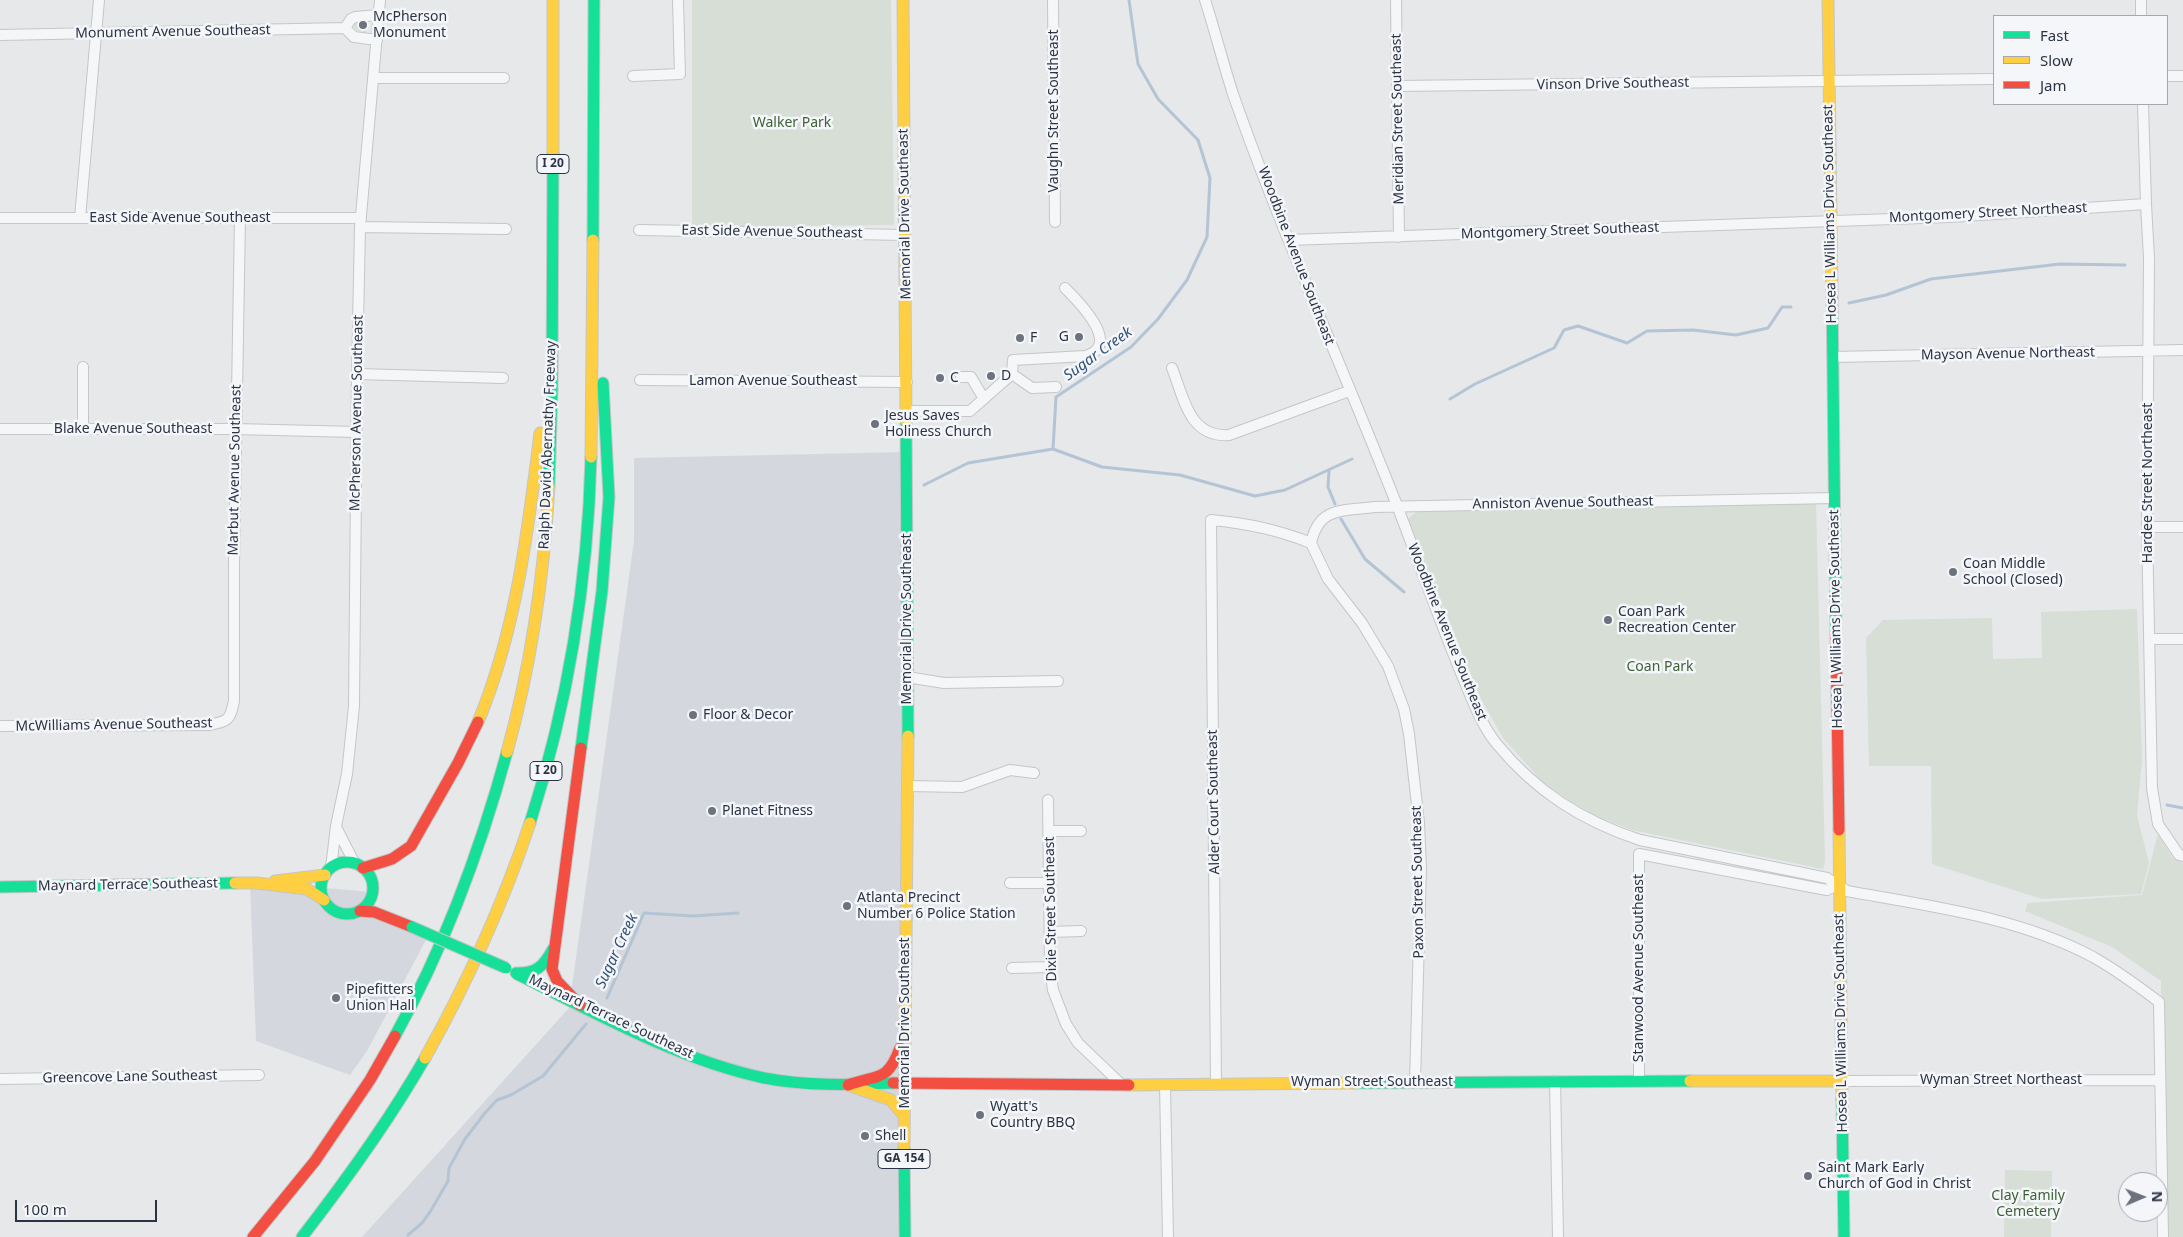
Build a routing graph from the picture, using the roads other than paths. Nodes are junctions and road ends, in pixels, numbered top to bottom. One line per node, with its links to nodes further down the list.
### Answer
1 (99, 0): 15 (street)
2 (380, 0): 12 (street, McPherson Avenue Southeast)
3 (553, 0): 41 (main road, Ralph David Abernathy Freeway / I 20)
4 (594, 0): 39 (main road, I 20)
5 (678, 0): 18 (street)
6 (903, 0): 36 (main road, Memorial Drive Southeast / GA 154)
7 (1053, 0): 32 (street, Vaughn Street Southeast)
8 (1205, 0): 38 (street, Woodbine Avenue Southeast)
9 (1396, 0): 25 (street, Meridian Street Southeast)
10 (1828, 0): 24 (main road, Hosea L Williams Drive Southeast)
11 (2140, 0): 13 (street)
12 (379, 15): 14 (street); 17 (street, McPherson Avenue Southeast)
13 (2141, 15)
14 (346, 28): 15 (street, Monument Avenue Southeast); 17 (street, Monument Avenue Southeast)
15 (96, 34): 16 (street, Monument Avenue Southeast); 29 (street)
16 (0, 35)
17 (377, 40): 21 (street, McPherson Avenue Southeast)
18 (633, 76)
19 (2168, 76): 20 (street)
20 (2183, 76)
21 (374, 78): 22 (street); 33 (street, McPherson Avenue Southeast)
22 (504, 78)
23 (1993, 79): 24 (street, Vinson Drive Southeast)
24 (1829, 82): 25 (street, Vinson Drive Southeast); 31 (main road, Hosea L Williams Drive Southeast)
25 (1397, 86): 37 (street, Meridian Street Southeast)
26 (2143, 105): 27 (street, Hardee Street Northeast)
27 (2146, 204): 31 (street, Montgomery Street Northeast); 43 (street, Hardee Street Northeast)
28 (0, 218): 29 (street, East Side Avenue Southeast)
29 (80, 218): 30 (street, East Side Avenue Southeast)
30 (240, 219): 33 (street, East Side Avenue Southeast); 59 (street, Marbut Avenue Southeast)
31 (1830, 221): 37 (street, Montgomery Street Southeast); 44 (main road, Hosea L Williams Drive Southeast)
32 (1055, 222)
33 (361, 223): 34 (street, East Side Avenue Southeast); 47 (street, McPherson Avenue Southeast)
34 (506, 229)
35 (639, 230): 36 (street, East Side Avenue Southeast)
36 (905, 234): 52 (main road, Memorial Drive Southeast / GA 154)
37 (1399, 237): 38 (street, Montgomery Street Southeast)
38 (1289, 240): 54 (street, Woodbine Avenue Southeast)
39 (593, 246): 92 (main road); 112 (main road, I 20)
40 (1065, 288): 48 (street)
41 (552, 327): 79 (main road); 111 (main road, Ralph David Abernathy Freeway / I 20)
42 (2183, 350): 43 (street, Mayson Avenue Northeast)
43 (2150, 351): 44 (street, Mayson Avenue Northeast); 63 (street, Hardee Street Northeast)
44 (1832, 357): 61 (main road, Hosea L Williams Drive Southeast)
45 (83, 367): 57 (street)
46 (1172, 368): 54 (street)
47 (356, 374): 50 (street); 60 (street, McPherson Avenue Southeast)
48 (1012, 374): 53 (street); 55 (street)
49 (961, 377): 55 (street)
50 (503, 378)
51 (640, 380): 52 (street, Lamon Avenue Southeast)
52 (907, 382): 56 (main road, Memorial Drive Southeast / GA 154)
53 (1056, 387)
54 (1349, 391): 62 (street, Woodbine Avenue Southeast)
55 (984, 399): 56 (street)
56 (907, 411): 68 (main road, Memorial Drive Southeast / GA 154)
57 (83, 428): 58 (street, Blake Avenue Southeast); 59 (street, Blake Avenue Southeast)
58 (0, 429)
59 (235, 429): 60 (street, Blake Avenue Southeast); 70 (street, Marbut Avenue Southeast)
60 (356, 432): 75 (street, McPherson Avenue Southeast)
61 (1834, 498): 62 (street, Anniston Avenue Southeast); 84 (main road, Hosea L Williams Drive Southeast)
62 (1396, 506): 65 (street, Anniston Avenue Southeast); 84 (street, Woodbine Avenue Southeast)
63 (2147, 527): 64 (street); 66 (street, Hardee Street Northeast)
64 (2183, 527)
65 (1311, 543): 104 (street, Paxon Street Southeast); 107 (street, Alder Court Southeast)
66 (2149, 639): 67 (street); 78 (street, Hardee Street Northeast)
67 (2183, 639)
68 (907, 677): 69 (street); 73 (main road, Memorial Drive Southeast / GA 154)
69 (1058, 681)
70 (228, 720): 71 (street, McWilliams Avenue Southeast)
71 (0, 726)
72 (1034, 773): 73 (street)
73 (908, 786): 97 (main road, Memorial Drive Southeast / GA 154)
74 (1048, 800): 76 (street, Dixie Street Southeast)
75 (336, 826): 79 (street); 80 (street, McPherson Avenue Southeast)
76 (1050, 831): 77 (street); 83 (street, Dixie Street Southeast)
77 (1081, 831)
78 (2181, 856)
79 (359, 866): 80 (main road); 86 (main road)
80 (328, 872): 81 (main road, Maynard Terrace Southeast); 87 (main road)
81 (257, 883): 85 (main road, Maynard Terrace Southeast); 87 (main road, Maynard Terrace Southeast)
82 (1010, 883): 83 (street)
83 (1051, 883): 91 (street, Dixie Street Southeast)
84 (1839, 884): 100 (street, Woodbine Avenue Southeast); 102 (street, Stanwood Avenue Southeast); 103 (main road, Hosea L Williams Drive Southeast)
85 (0, 888)
86 (374, 890): 88 (main road); 89 (main road)
87 (324, 900): 88 (main road)
88 (360, 911): 89 (main road, Maynard Terrace Southeast)
89 (389, 917): 95 (main road, Maynard Terrace Southeast, bridge)
90 (1080, 930): 91 (street)
91 (1050, 932): 93 (street, Dixie Street Southeast)
92 (555, 942): 95 (main road); 96 (main road)
93 (1050, 967): 94 (street); 106 (street, Dixie Street Southeast)
94 (1012, 968)
95 (511, 971): 96 (main road, Maynard Terrace Southeast)
96 (580, 1005): 108 (main road, Maynard Terrace Southeast)
97 (904, 1036): 105 (main road, Memorial Drive Southeast / GA 154); 108 (main road)
98 (259, 1075): 99 (street, Greencove Lane Southeast)
99 (0, 1078)
100 (2160, 1080): 103 (street, Wyman Street Northeast); 117 (street)
101 (1555, 1081): 102 (main road, Wyman Street Southeast); 104 (main road, Wyman Street Southeast); 115 (street)
102 (1639, 1081): 103 (main road, Wyman Street Southeast)
103 (1842, 1081): 116 (main road, Hosea L Williams Drive Southeast)
104 (1415, 1082): 107 (main road, Wyman Street Southeast)
105 (903, 1083): 106 (main road, Wyman Street Southeast); 108 (main road, Maynard Terrace Southeast); 110 (main road, Memorial Drive Southeast / GA 154)
106 (1121, 1084): 109 (main road, Wyman Street Southeast)
107 (1216, 1084): 109 (main road, Wyman Street Southeast)
108 (848, 1085): 110 (main road)
109 (1165, 1085): 114 (street)
110 (904, 1116): 113 (main road, Memorial Drive Southeast / GA 154)
111 (253, 1237)
112 (302, 1237)
113 (905, 1237)
114 (1168, 1237)
115 (1558, 1237)
116 (1844, 1237)
117 (2163, 1237)

